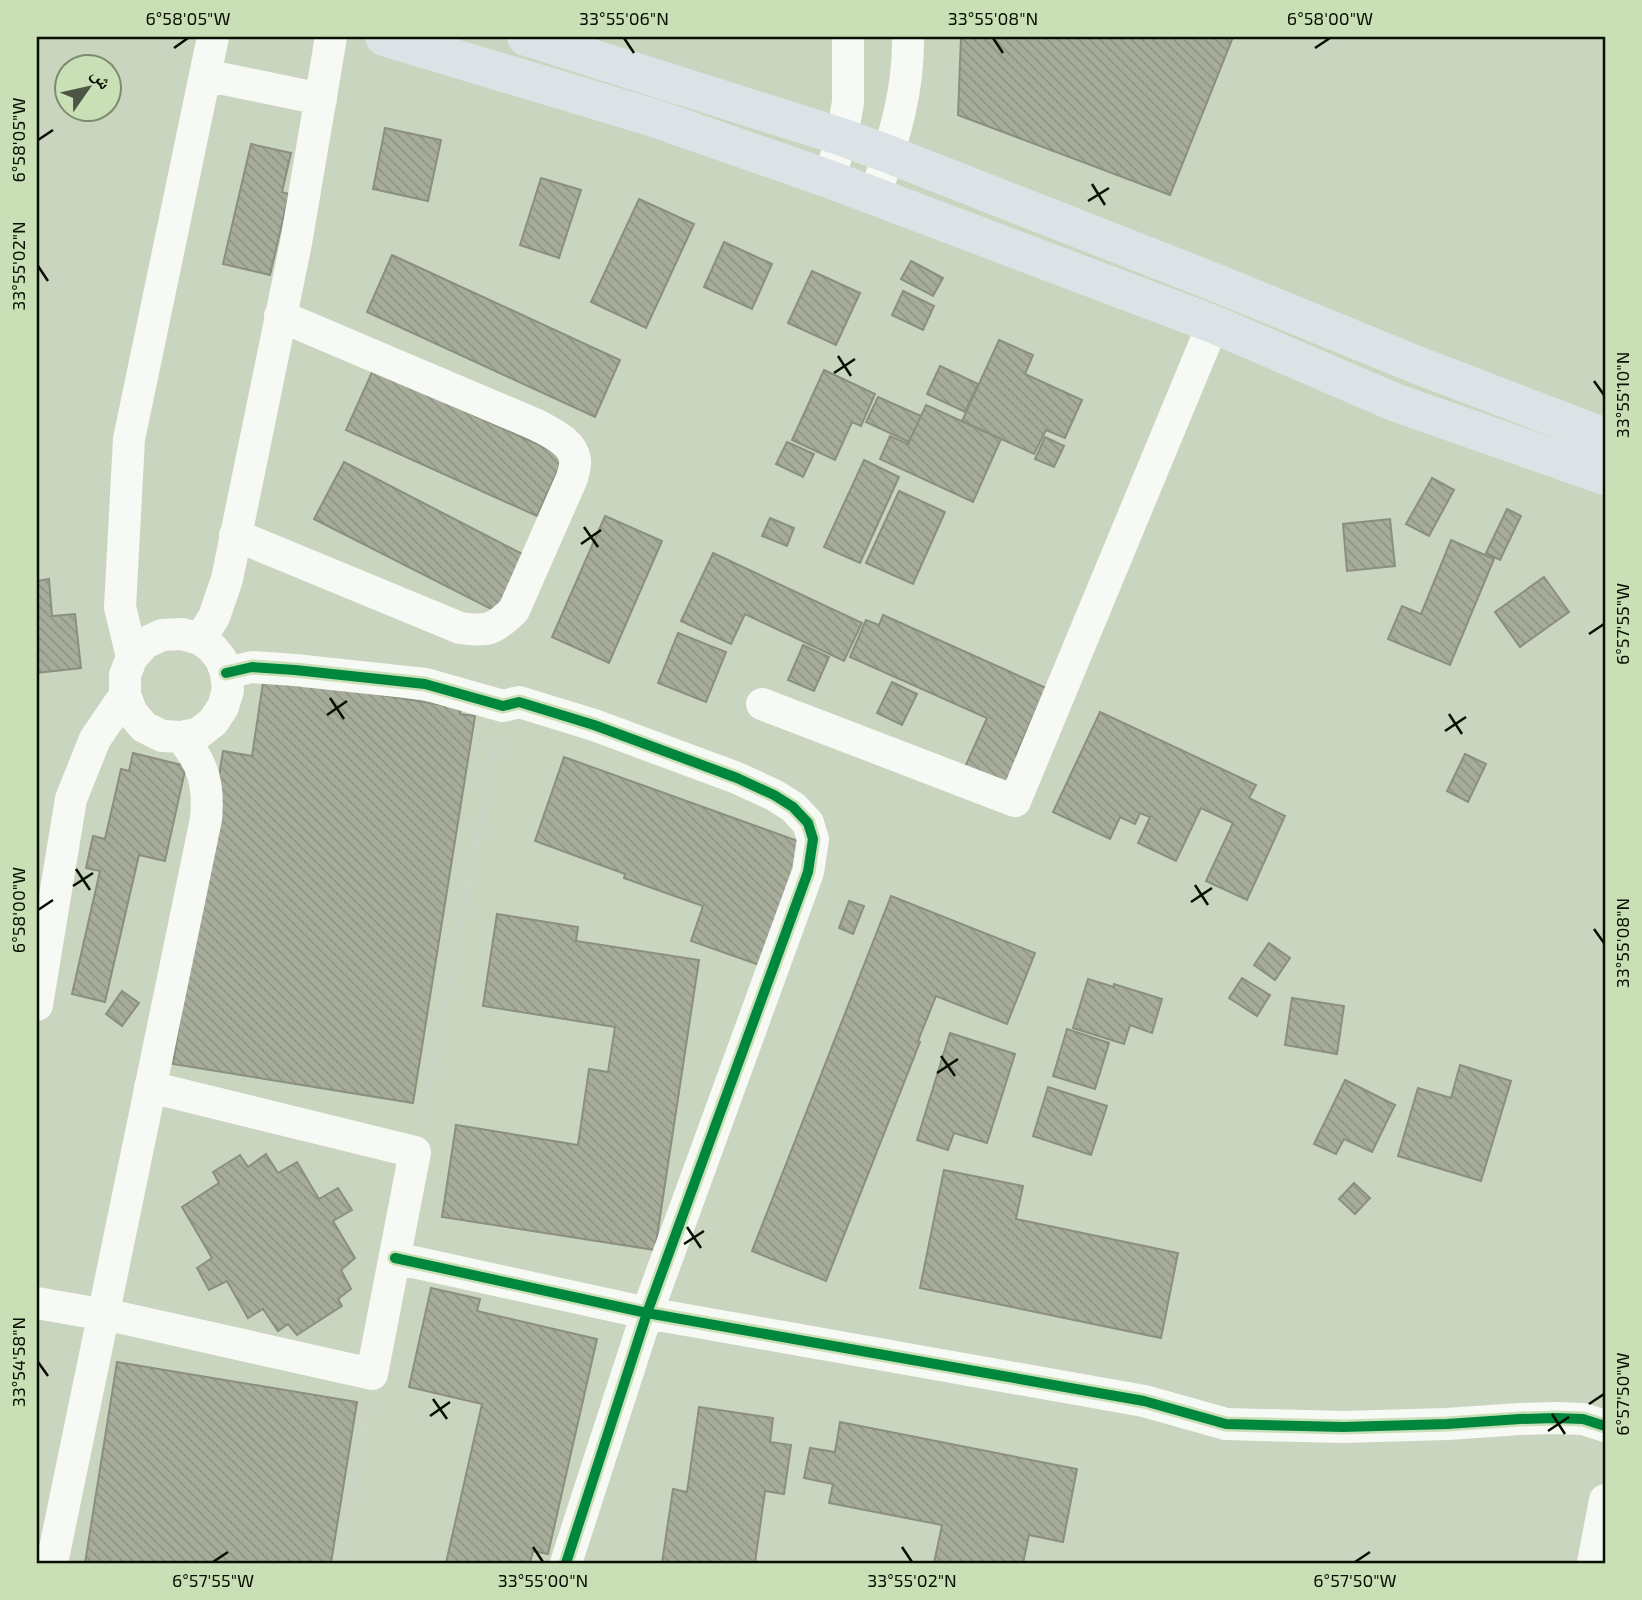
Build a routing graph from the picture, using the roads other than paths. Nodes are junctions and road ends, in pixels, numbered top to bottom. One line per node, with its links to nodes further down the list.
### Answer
1 (213, 37): 7 (street)
2 (331, 37): 8 (street)
3 (384, 37): 11 (main road)
4 (526, 37): 9 (main road)
5 (848, 37): 9 (street)
6 (908, 37): 10 (street)
7 (205, 75): 8 (street); 19 (street)
8 (321, 99): 13 (street)
9 (842, 137): 10 (main road); 11 (street)
10 (888, 154): 12 (street); 15 (main road)
11 (829, 179): 12 (main road)
12 (875, 196): 14 (main road)
13 (281, 317): 17 (street); 17 (street)
14 (1213, 324): 16 (main road); 22 (street)
15 (1605, 437)
16 (1605, 476)
17 (235, 536): 18 (street)
18 (200, 639): 19 (street); 20 (street)
19 (132, 657): 21 (street)
20 (226, 673): 23 (street); 28 (street)
21 (125, 695): 23 (street); 24 (street)
22 (762, 705)
23 (181, 737): 25 (street)
24 (37, 1005)
25 (150, 1087): 26 (street); 29 (street)
26 (395, 1258): 28 (street); 29 (street)
27 (37, 1303): 29 (street)
28 (647, 1313): 30 (street); 33 (street)
29 (103, 1315): 32 (street)
30 (1605, 1426)
31 (1605, 1500): 34 (street)
32 (52, 1563)
33 (566, 1563)
34 (1594, 1563)

